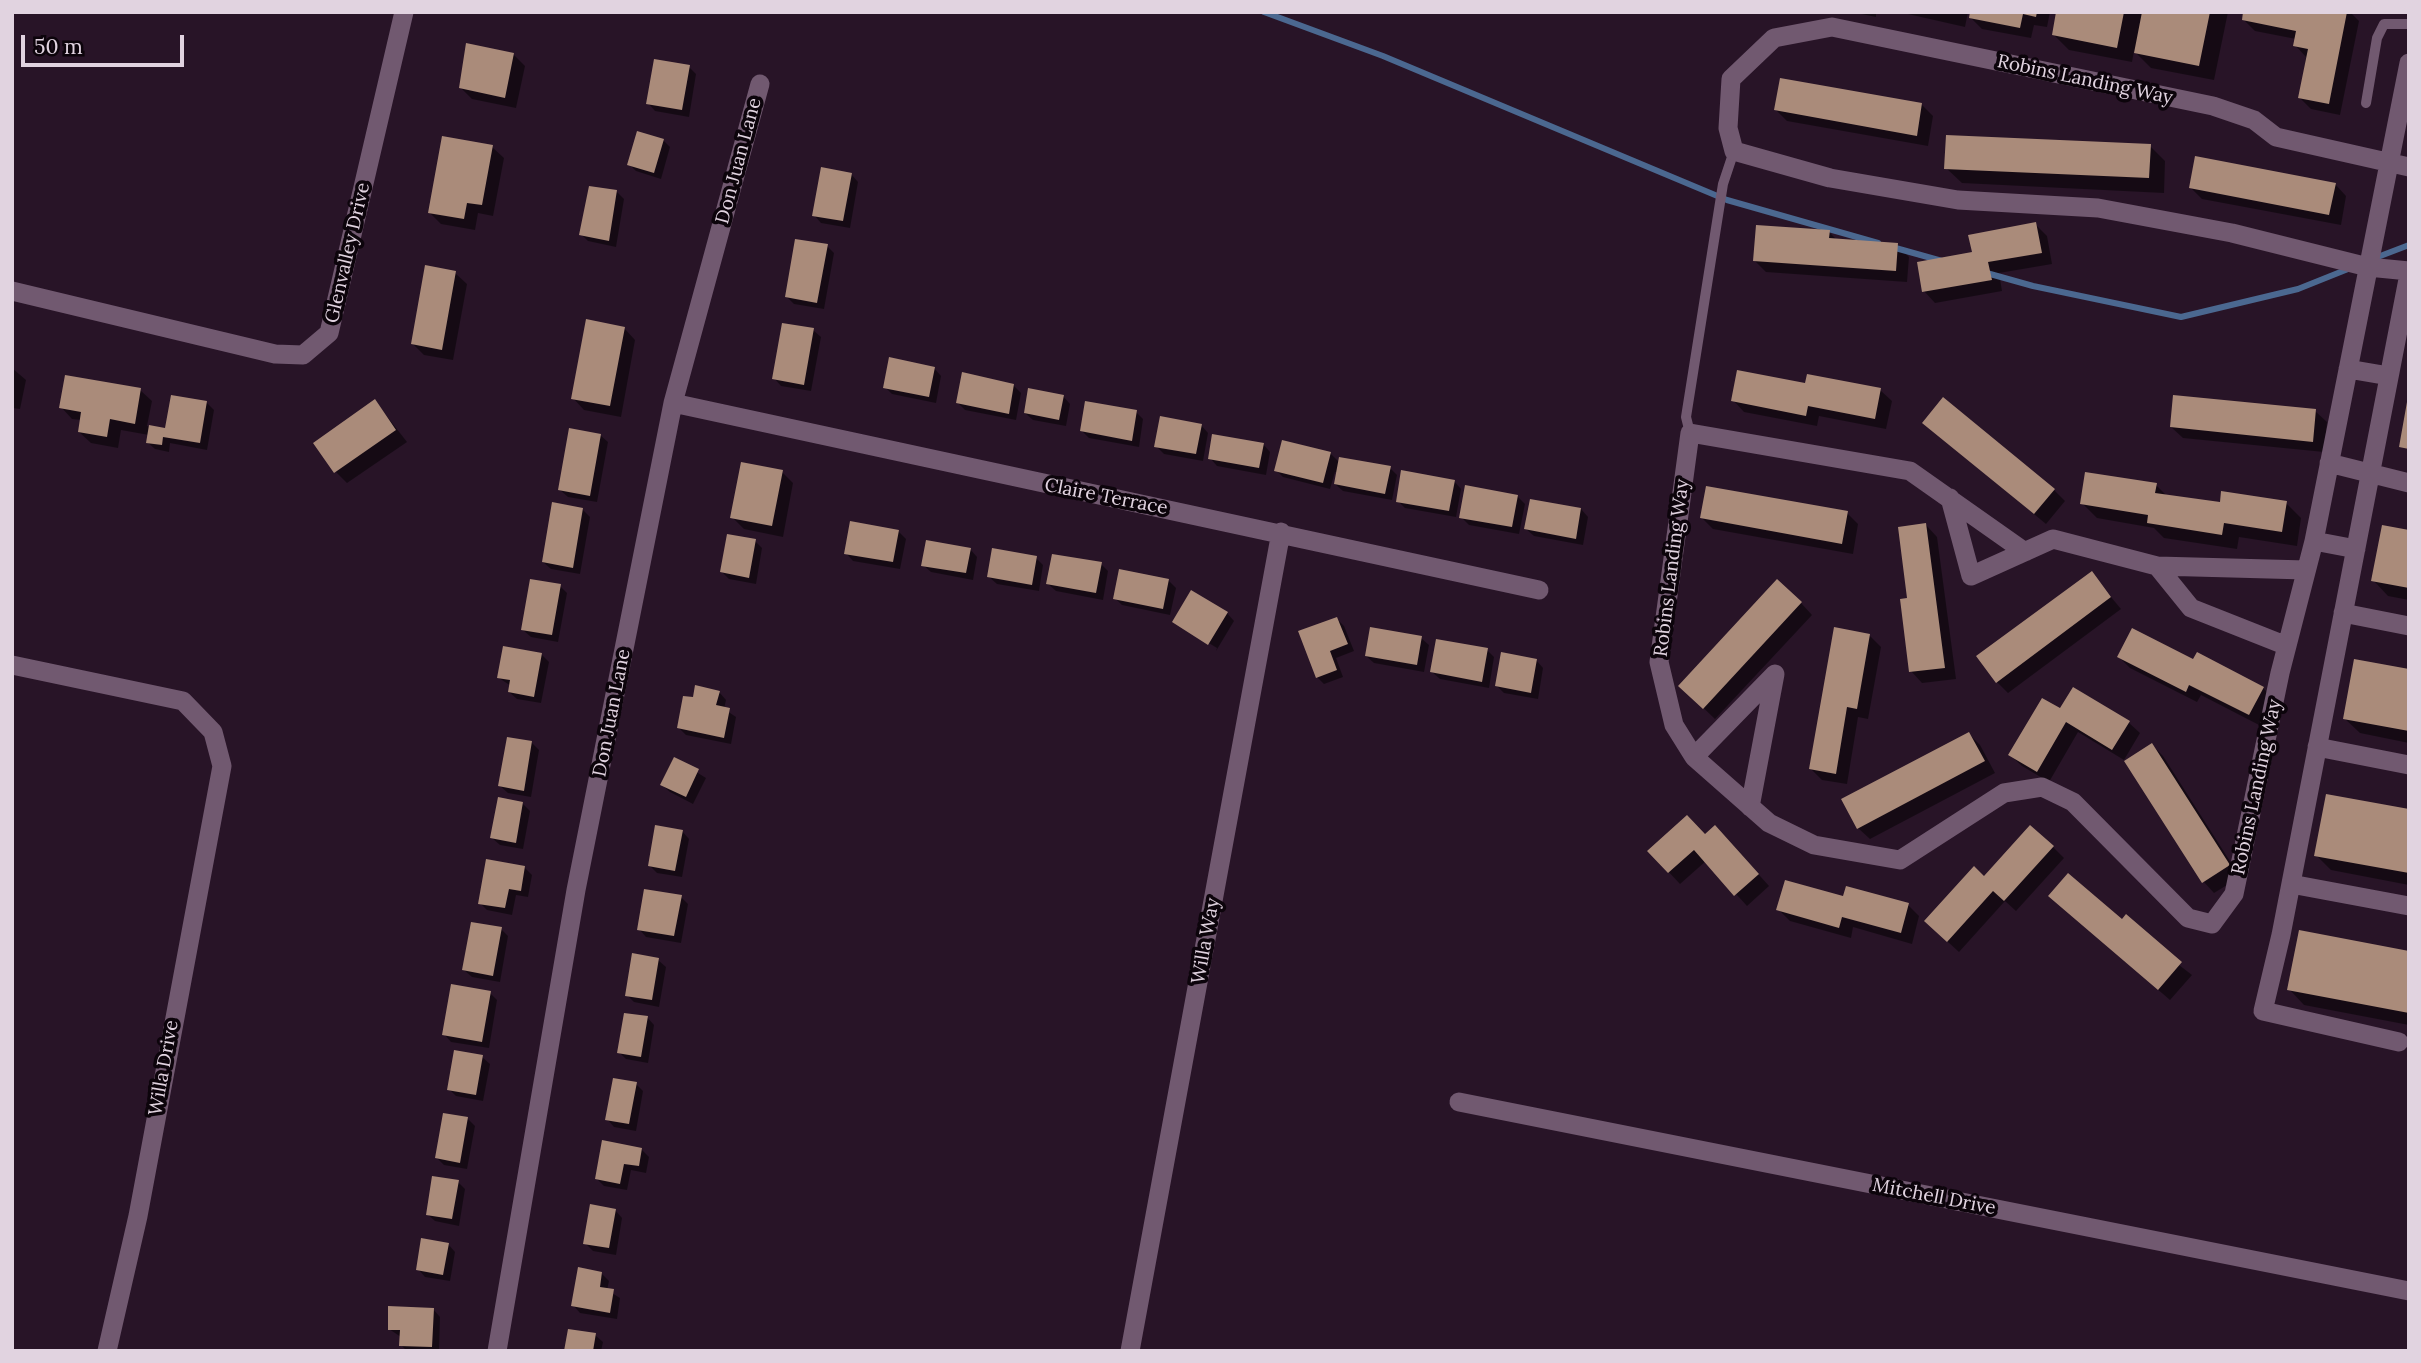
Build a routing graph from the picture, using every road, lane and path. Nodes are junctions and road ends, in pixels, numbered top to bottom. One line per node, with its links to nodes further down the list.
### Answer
1 (404, 12): 11 (street, Glenvalley Drive)
2 (2409, 24): 5 (lane)
3 (2409, 63): 7 (street, Robins Landing Way)
4 (760, 84): 15 (street, Don Juan Lane)
5 (2366, 103)
6 (1734, 151): 7 (street, Robins Landing Way); 9 (street); 16 (lane)
7 (2389, 161): 8 (street, Robins Landing Way); 9 (street, Robins Landing Way)
8 (2409, 167)
9 (2368, 267): 10 (street); 13 (street, Robins Landing Way)
10 (2409, 272): 12 (street)
11 (12, 292)
12 (2402, 347): 14 (street)
13 (2348, 369): 14 (street); 17 (street, Robins Landing Way)
14 (2389, 376): 18 (street)
15 (673, 403): 21 (street, Claire Terrace); 42 (street, Don Juan Lane)
16 (1690, 433): 20 (street); 33 (street, Robins Landing Way)
17 (2329, 463): 18 (street); 22 (street, Robins Landing Way)
18 (2370, 475): 19 (street); 23 (street)
19 (2409, 483)
20 (1950, 498): 24 (street); 24 (street)
21 (1281, 532): 27 (street, Claire Terrace); 43 (street, Willa Way)
22 (2314, 541): 23 (street); 26 (street, Robins Landing Way)
23 (2356, 549): 28 (street)
24 (2025, 552): 25 (street)
25 (2157, 566): 26 (street); 30 (street)
26 (2306, 570): 30 (street, Robins Landing Way)
27 (1539, 590)
28 (2343, 613): 29 (street); 32 (street)
29 (2409, 626)
30 (2287, 646): 35 (street, Robins Landing Way)
31 (12, 665): 41 (street, Willa Drive)
32 (2317, 747): 34 (street); 36 (street)
33 (1694, 757): 35 (street, Robins Landing Way); 35 (street)
34 (2409, 765)
35 (1750, 807)
36 (2291, 884): 37 (street); 38 (street)
37 (2409, 906)
38 (2399, 1042)
39 (1458, 1102): 40 (street, Mitchell Drive)
40 (2409, 1291)
41 (107, 1351)
42 (497, 1351)
43 (1130, 1351)

